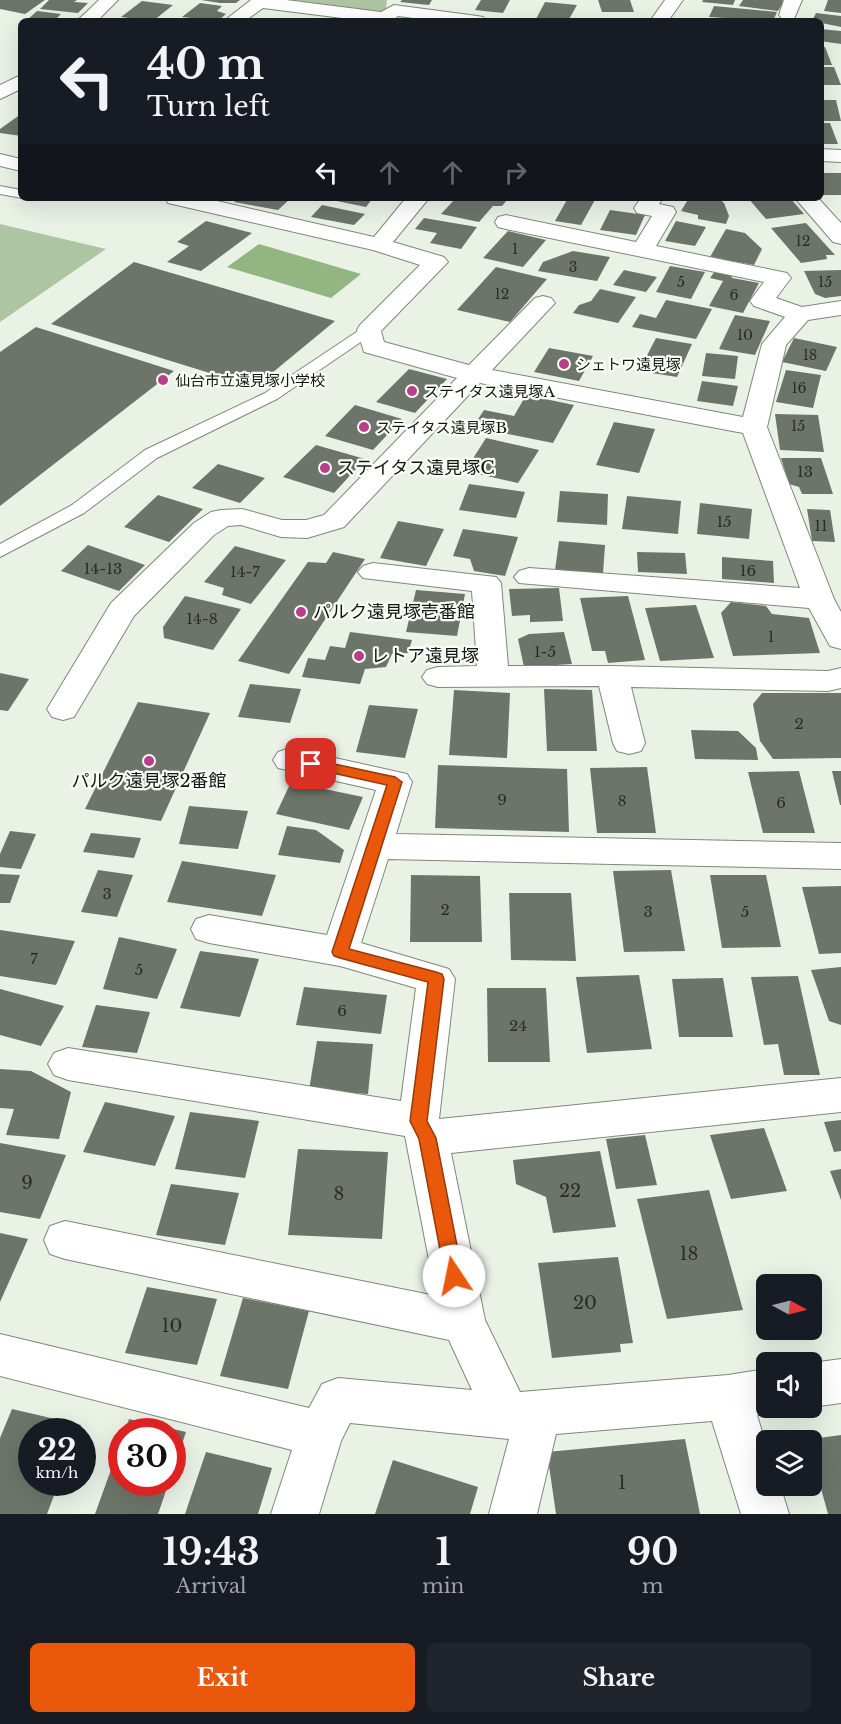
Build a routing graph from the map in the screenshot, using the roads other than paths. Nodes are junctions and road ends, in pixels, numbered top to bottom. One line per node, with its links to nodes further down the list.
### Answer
1 (110, 0): 5 (street)
2 (448, 0): 4 (street)
3 (672, 2): 10 (street); 11 (street)
4 (438, 15): 8 (street); 9 (street)
5 (89, 18)
6 (237, 18): 7 (street)
7 (369, 18)
8 (385, 18)
9 (458, 18)
10 (661, 18)
11 (684, 18)
12 (18, 83): 13 (street)
13 (0, 93)
14 (824, 155): 15 (street)
15 (841, 156)
16 (0, 160): 17 (street)
17 (18, 164)
18 (0, 190): 19 (lane)
19 (18, 193)
20 (191, 201): 26 (street)
21 (416, 201): 26 (street)
22 (650, 201): 27 (street)
23 (809, 201): 25 (street)
24 (507, 222): 27 (street)
25 (841, 237)
26 (379, 245): 31 (street)
27 (642, 250): 30 (street)
28 (543, 303): 32 (street)
29 (841, 308): 30 (street)
30 (800, 314): 33 (street)
31 (369, 330): 32 (street); 34 (lane)
32 (476, 375): 33 (street); 43 (street)
33 (754, 427): 37 (street)
34 (0, 551)
35 (373, 572): 39 (street)
36 (529, 577): 37 (street)
37 (819, 599): 38 (street)
38 (841, 639)
39 (493, 676): 40 (street); 41 (street)
40 (612, 676): 42 (street); 44 (street)
41 (438, 677)
42 (841, 678)
43 (63, 709)
44 (629, 744)
45 (290, 760): 46 (street)
46 (376, 846): 47 (street); 49 (street)
47 (841, 856)
48 (209, 929): 49 (street)
49 (340, 952): 52 (street)
50 (68, 1064): 52 (street)
51 (841, 1095): 52 (street)
52 (423, 1130): 54 (street)
53 (65, 1240): 54 (street)
54 (463, 1322): 59 (street)
55 (0, 1355): 60 (street)
56 (841, 1381): 57 (street)
57 (822, 1384)
58 (747, 1394): 59 (street); 63 (street)
59 (507, 1416): 60 (street); 62 (street)
60 (320, 1434): 61 (street)
61 (295, 1514)
62 (513, 1514)
63 (765, 1514)

